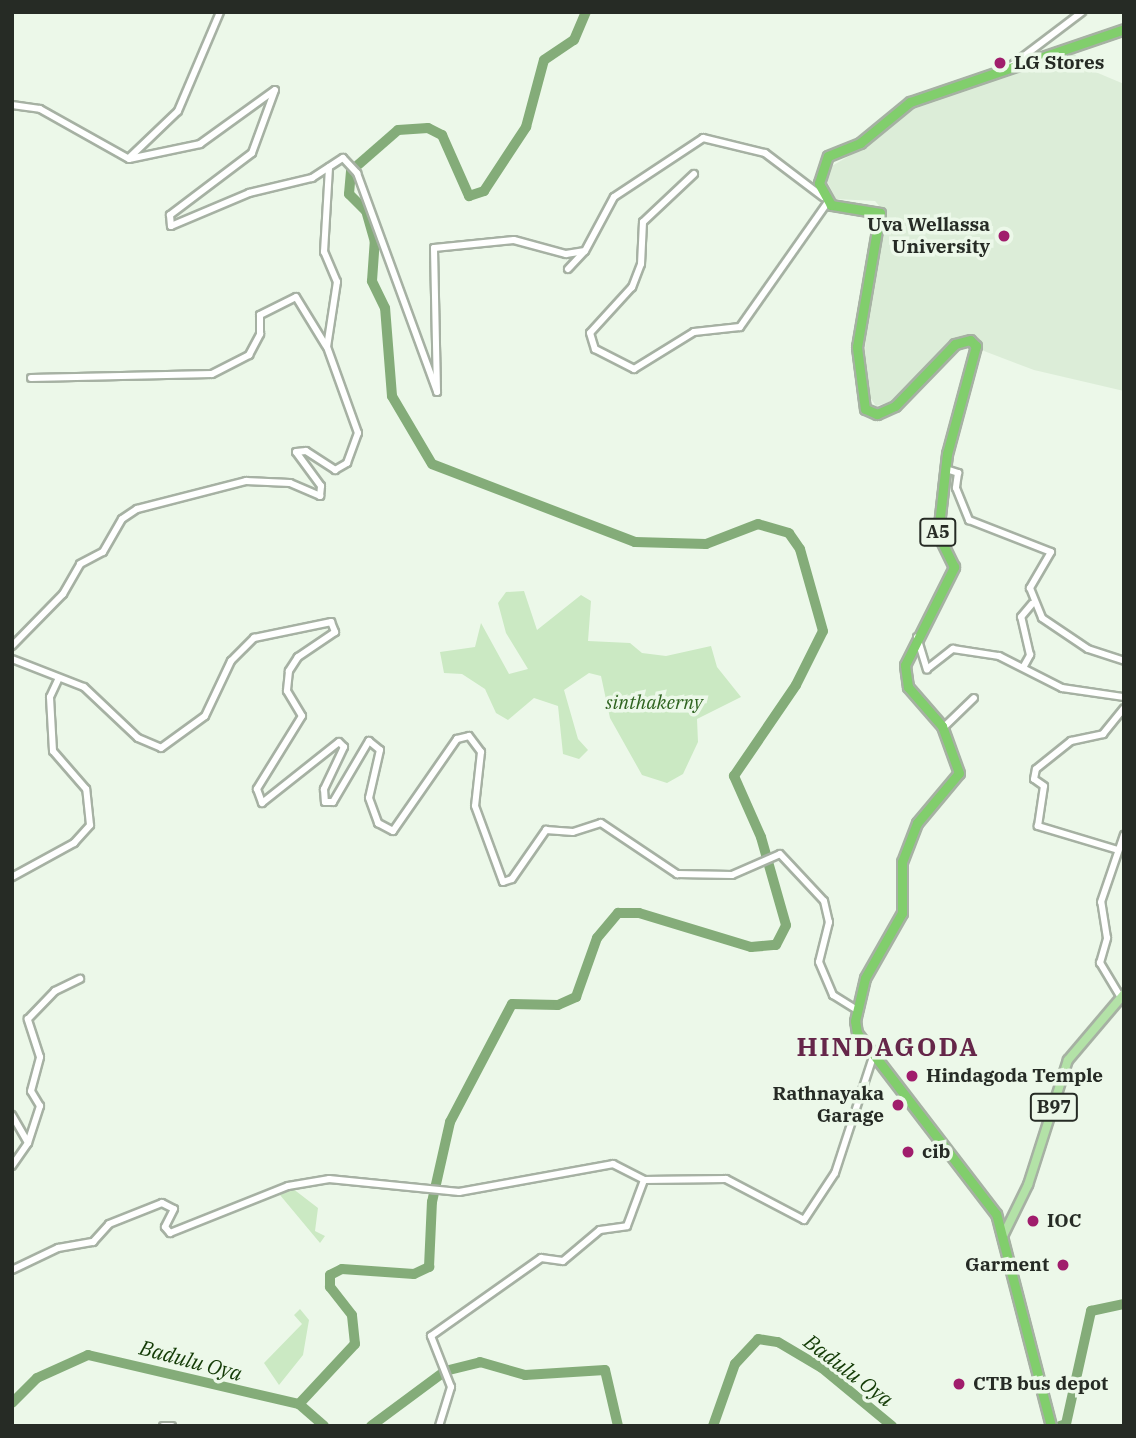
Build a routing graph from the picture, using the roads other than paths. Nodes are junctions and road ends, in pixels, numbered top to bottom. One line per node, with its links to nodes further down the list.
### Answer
1 (220, 12): 6 (street)
2 (1082, 12): 4 (street)
3 (1124, 29): 4 (highway)
4 (1010, 66): 9 (highway)
5 (12, 105): 6 (street)
6 (129, 159): 7 (street)
7 (329, 167): 10 (street); 12 (street)
8 (694, 174): 9 (street)
9 (825, 199): 10 (street); 14 (highway, A5)
10 (585, 251): 11 (street)
11 (568, 269)
12 (327, 347): 13 (street); 17 (street)
13 (31, 378)
14 (946, 469): 15 (street); 16 (highway, A5)
15 (1032, 604): 19 (street); 20 (street)
16 (917, 637): 20 (street); 25 (highway, A5)
17 (12, 646)
18 (12, 659): 21 (street)
19 (1124, 662)
20 (1024, 666): 22 (street)
21 (59, 678): 28 (street); 31 (street)
22 (1124, 697)
23 (975, 698): 25 (street)
24 (1124, 708): 27 (street)
25 (943, 728): 31 (highway, A5)
26 (1124, 835): 27 (street)
27 (1118, 850): 30 (street)
28 (12, 877)
29 (80, 979): 34 (street)
30 (1122, 995): 37 (main road, B97)
31 (855, 1009): 32 (highway)
32 (874, 1054): 36 (street); 37 (highway)
33 (12, 1115): 34 (street)
34 (28, 1143): 35 (street)
35 (12, 1166)
36 (644, 1180): 38 (street); 41 (street)
37 (1004, 1234): 42 (highway)
38 (12, 1270)
39 (163, 1426): 40 (street)
40 (172, 1426)
41 (439, 1426)
42 (1051, 1426)

